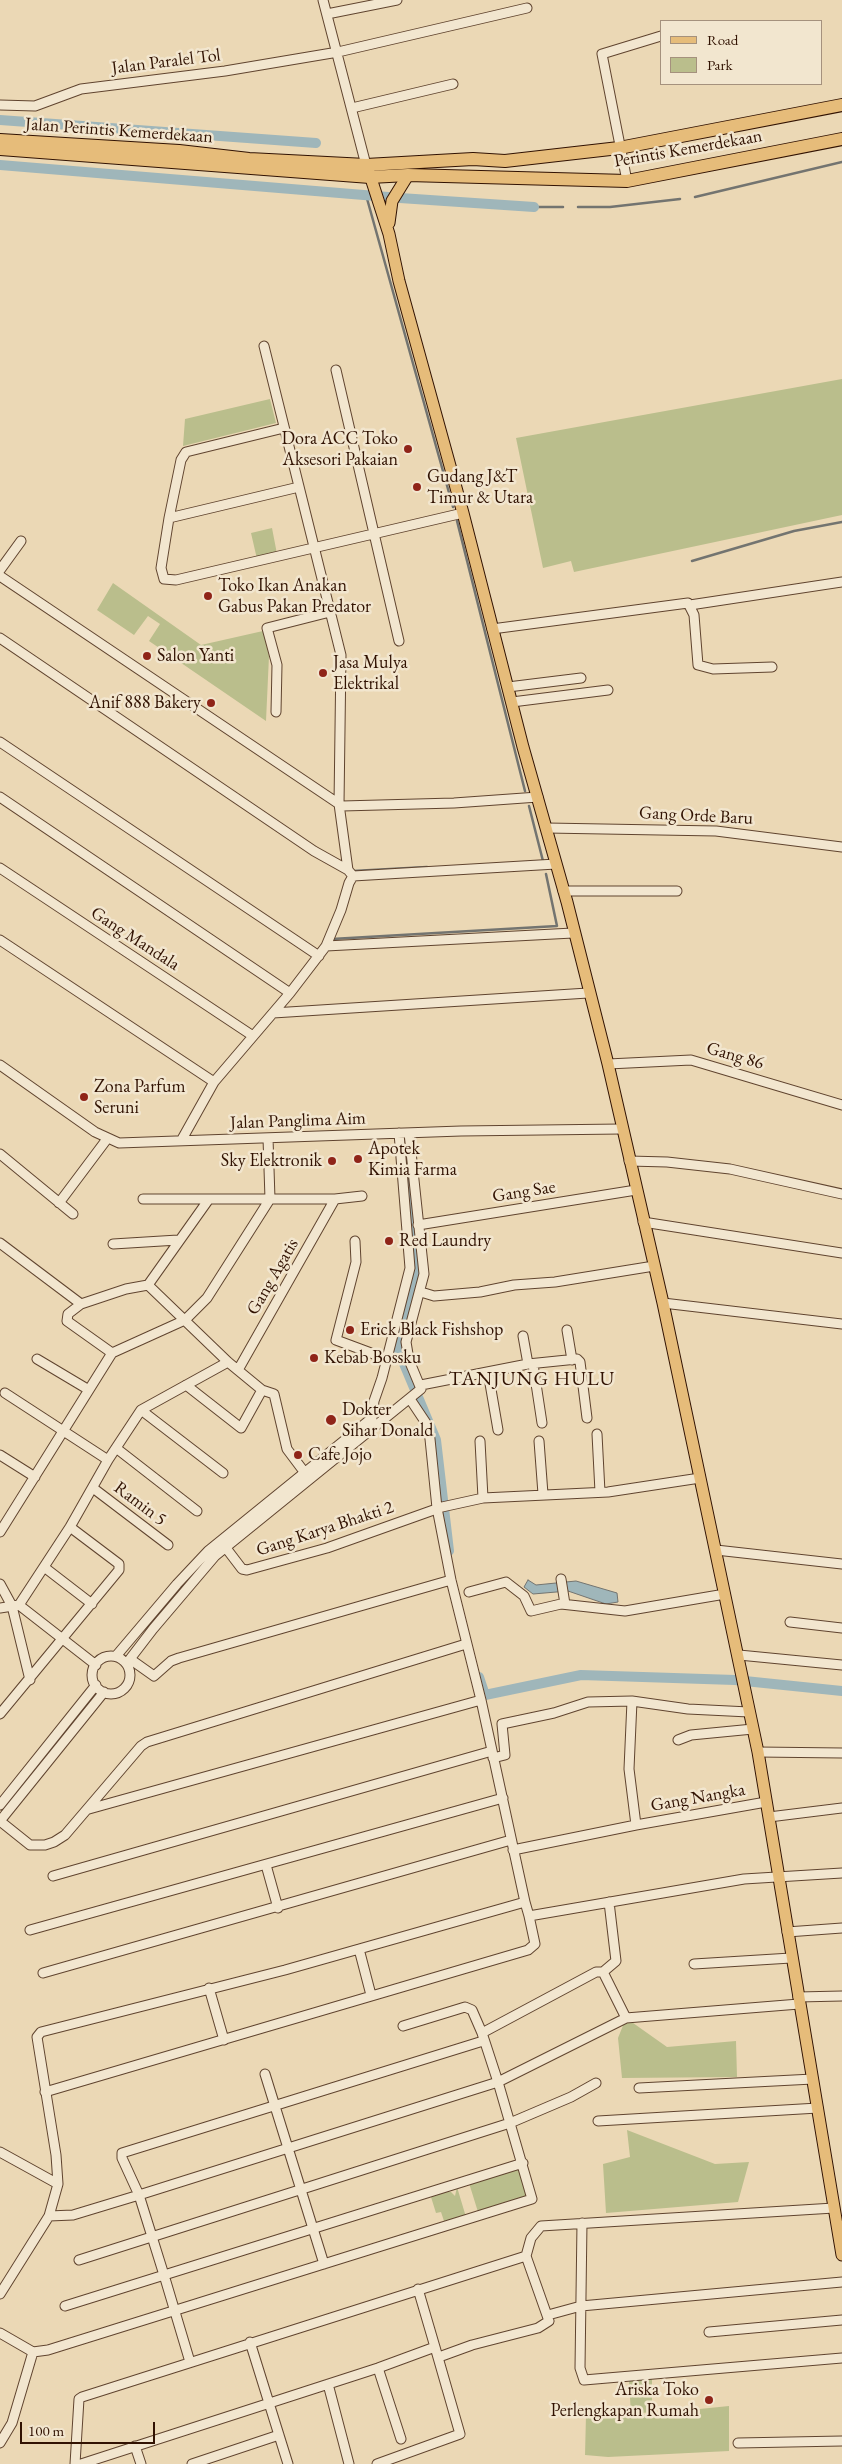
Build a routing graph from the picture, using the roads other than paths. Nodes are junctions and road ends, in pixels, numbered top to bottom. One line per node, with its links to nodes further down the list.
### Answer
1 (323, 0): 4 (street)
2 (397, 0): 4 (street)
3 (527, 8): 6 (street, Jalan Paralel Tol)
4 (327, 14): 6 (street)
5 (660, 36): 13 (street)
6 (338, 52): 8 (street, Jalan Paralel Tol); 10 (street)
7 (453, 84): 10 (street)
8 (0, 105)
9 (842, 106): 13 (highway)
10 (352, 108): 16 (street)
11 (842, 139): 18 (highway, Perintis Kemerdekaan)
12 (0, 140): 15 (highway, Jalan Perintis Kemerdekaan)
13 (619, 148): 16 (highway); 18 (street)
14 (0, 149): 15 (highway, Jalan Perintis Kemerdekaan)
15 (233, 162): 16 (highway)
16 (368, 171): 17 (highway, Perintis Kemerdekaan); 19 (main road)
17 (408, 175): 18 (highway, Perintis Kemerdekaan); 19 (main road)
18 (627, 181)
19 (389, 234): 24 (main road)
20 (264, 346): 22 (street)
21 (336, 370): 26 (street)
22 (284, 428): 23 (street); 25 (street)
23 (299, 486): 25 (street); 28 (street)
24 (463, 513): 26 (street); 34 (main road)
25 (169, 518): 28 (street)
26 (375, 534): 28 (street); 36 (street)
27 (21, 541): 29 (street)
28 (314, 548): 33 (street)
29 (0, 570)
30 (0, 576): 46 (street)
31 (842, 582): 32 (street)
32 (690, 605): 34 (street); 37 (street)
33 (330, 612): 42 (street); 46 (street)
34 (492, 629): 39 (main road)
35 (0, 638): 51 (street)
36 (399, 641)
37 (772, 667)
38 (581, 678): 39 (street)
39 (508, 687): 41 (main road)
40 (608, 690): 41 (street)
41 (512, 702): 45 (main road)
42 (276, 712)
43 (0, 742): 57 (street)
44 (0, 797): 58 (street)
45 (538, 797): 46 (street); 47 (main road)
46 (339, 804): 51 (street)
47 (547, 828): 48 (street, Gang Orde Baru); 49 (main road)
48 (842, 847)
49 (556, 864): 51 (street); 52 (main road)
50 (0, 868): 61 (street, Gang Mandala)
51 (351, 873): 56 (street)
52 (563, 891): 53 (street); 54 (main road)
53 (677, 891)
54 (573, 933): 56 (street); 59 (main road)
55 (0, 940): 64 (street)
56 (326, 946): 57 (street)
57 (318, 956): 58 (street)
58 (290, 993): 60 (street)
59 (588, 993): 60 (street); 62 (main road)
60 (273, 1013): 61 (street)
61 (253, 1036): 64 (street)
62 (612, 1063): 65 (street, Gang 86); 66 (main road)
63 (0, 1065): 69 (street, Jalan Panglima Aim)
64 (214, 1082): 71 (street)
65 (842, 1104)
66 (621, 1129): 68 (street, Jalan Panglima Aim); 73 (main road)
67 (399, 1133): 68 (street, Jalan Panglima Aim); 70 (street, Jalan Panglima Aim); 101 (street)
68 (410, 1133): 84 (street)
69 (107, 1138): 71 (street, Jalan Panglima Aim); 81 (street)
70 (268, 1138): 71 (street, Jalan Panglima Aim); 77 (street)
71 (181, 1142)
72 (0, 1154): 81 (street)
73 (629, 1160): 74 (main road); 75 (street)
74 (636, 1190): 83 (main road); 84 (street, Gang Sae)
75 (842, 1194)
76 (362, 1196): 80 (street)
77 (270, 1198): 79 (street); 80 (street); 95 (street)
78 (143, 1199): 79 (street)
79 (209, 1199): 85 (street)
80 (335, 1199): 105 (street, Gang Agatis)
81 (59, 1203): 82 (street)
82 (72, 1214)
83 (643, 1222): 89 (street); 90 (main road)
84 (418, 1225): 92 (street)
85 (178, 1240): 88 (street); 91 (street)
86 (355, 1241): 101 (street)
87 (0, 1242): 94 (street)
88 (113, 1244)
89 (842, 1253)
90 (654, 1266): 92 (street); 93 (main road)
91 (148, 1285): 94 (street); 95 (street)
92 (421, 1292): 108 (street)
93 (663, 1303): 96 (street); 128 (main road)
94 (80, 1304): 99 (street)
95 (185, 1320): 99 (street); 103 (street)
96 (842, 1324)
97 (567, 1330): 102 (street)
98 (523, 1336): 104 (street)
99 (112, 1353): 109 (street)
100 (37, 1359): 109 (street)
101 (387, 1359): 115 (street)
102 (572, 1360): 104 (street); 114 (street)
103 (228, 1362): 105 (street); 107 (street)
104 (531, 1364): 106 (street); 116 (street)
105 (238, 1370): 110 (street)
106 (488, 1372): 108 (street); 117 (street)
107 (186, 1385): 110 (street); 113 (street)
108 (421, 1388): 112 (street)
109 (89, 1390): 118 (street)
110 (262, 1390): 126 (street)
111 (5, 1393): 118 (street)
112 (411, 1398): 115 (street); 133 (street)
113 (141, 1410): 122 (street); 125 (street)
114 (587, 1418)
115 (375, 1422): 126 (street); 138 (street)
116 (542, 1423)
117 (498, 1430)
118 (65, 1431): 124 (street); 127 (street)
119 (597, 1434): 130 (street)
120 (480, 1441): 132 (street)
121 (539, 1442): 131 (street)
122 (116, 1448): 124 (street); 134 (street)
123 (0, 1455): 127 (street)
124 (108, 1460): 129 (street)
125 (223, 1473)
126 (305, 1473): 156 (street)
127 (34, 1477): 136 (street)
128 (700, 1478): 130 (street); 139 (main road)
129 (93, 1488): 135 (street); 137 (street, Ramin 5)
130 (600, 1492): 131 (street)
131 (543, 1494): 132 (street)
132 (483, 1498): 133 (street)
133 (444, 1506): 138 (street, Gang Karya Bhakti 2); 143 (street)
134 (197, 1511)
135 (70, 1527): 141 (street); 147 (street)
136 (0, 1532)
137 (168, 1545)
138 (226, 1548): 157 (street)
139 (716, 1550): 140 (street); 146 (main road)
140 (842, 1564)
141 (44, 1567): 147 (street); 149 (street)
142 (561, 1579): 148 (street)
143 (451, 1580): 154 (street); 157 (street)
144 (0, 1584): 149 (street)
145 (469, 1592): 148 (street)
146 (725, 1594): 148 (street); 155 (main road)
147 (92, 1604): 153 (street)
148 (565, 1604)
149 (15, 1605): 150 (street); 153 (street); 160 (street)
150 (0, 1608)
151 (790, 1622): 152 (street)
152 (842, 1628)
153 (62, 1640): 158 (street); 160 (street)
154 (466, 1644): 163 (street); 176 (street)
155 (739, 1655): 159 (street); 165 (main road)
156 (116, 1656): 157 (street); 158 (street)
157 (129, 1662): 162 (street)
158 (96, 1665): 161 (street)
159 (842, 1665)
160 (30, 1680): 166 (street)
161 (96, 1686): 162 (street); 174 (street)
162 (104, 1692): 178 (street)
163 (481, 1700): 171 (street); 176 (street)
164 (632, 1701): 165 (street); 171 (street); 179 (street)
165 (749, 1712): 167 (main road)
166 (0, 1714)
167 (753, 1729): 168 (street); 169 (main road)
168 (678, 1740)
169 (758, 1752): 170 (street); 173 (main road)
170 (842, 1753)
171 (493, 1754): 172 (street); 184 (street)
172 (503, 1798): 180 (street); 182 (street)
173 (766, 1802): 177 (main road); 179 (street, Gang Nangka)
174 (0, 1805)
175 (842, 1808): 177 (street)
176 (88, 1809): 178 (street)
177 (769, 1817): 185 (main road)
178 (0, 1821)
179 (635, 1822): 181 (street, Gang Nangka)
180 (511, 1840): 181 (street); 188 (street)
181 (513, 1850): 186 (street)
182 (266, 1865): 188 (street); 191 (street)
183 (842, 1873): 185 (street)
184 (53, 1876)
185 (778, 1876): 187 (street); 192 (main road)
186 (525, 1902): 189 (street); 193 (street)
187 (609, 1902): 189 (street); 196 (street)
188 (278, 1908): 197 (street)
189 (529, 1916): 199 (street)
190 (842, 1928): 192 (street)
191 (30, 1930)
192 (787, 1932): 194 (main road)
193 (359, 1949): 198 (street); 199 (street)
194 (791, 1958): 195 (street); 201 (main road)
195 (694, 1964)
196 (603, 1972): 202 (street); 204 (street)
197 (43, 1973)
198 (209, 1988): 205 (street); 211 (street)
199 (371, 1995): 205 (street)
200 (842, 1996): 201 (street)
201 (799, 2000): 202 (street); 207 (main road)
202 (626, 2018): 208 (street)
203 (403, 2026): 204 (street)
204 (482, 2037): 208 (street); 212 (street)
205 (224, 2040): 211 (street)
206 (265, 2074): 212 (street)
207 (813, 2079): 210 (street); 213 (main road)
208 (498, 2082): 215 (street); 216 (street)
209 (596, 2083): 215 (street)
210 (639, 2088)
211 (45, 2092): 219 (street)
212 (275, 2106): 216 (street); 221 (street)
213 (818, 2108): 214 (street); 222 (main road)
214 (598, 2121)
215 (510, 2123): 218 (street); 220 (street)
216 (289, 2147): 220 (street); 221 (street)
217 (0, 2152): 219 (street)
218 (523, 2163): 225 (street); 230 (street)
219 (58, 2184): 223 (street)
220 (302, 2189): 225 (street); 226 (street)
221 (139, 2195): 223 (street); 226 (street)
222 (834, 2208): 224 (street); 227 (main road)
223 (50, 2216): 234 (street)
224 (582, 2223): 228 (street); 236 (street)
225 (313, 2230): 230 (street); 231 (street)
226 (152, 2236): 229 (street); 231 (street)
227 (842, 2255)
228 (526, 2256): 233 (street); 238 (street)
229 (79, 2260)
230 (324, 2264): 237 (street)
231 (164, 2275): 235 (street); 237 (street)
232 (842, 2282): 236 (street)
233 (418, 2289): 242 (street); 243 (street)
234 (0, 2294)
235 (65, 2306)
236 (581, 2306): 238 (street); 246 (street)
237 (174, 2311): 244 (street); 247 (street)
238 (548, 2315): 245 (street)
239 (842, 2320): 240 (street)
240 (709, 2332)
241 (0, 2333): 244 (street)
242 (250, 2342): 247 (street); 250 (street)
243 (435, 2347): 245 (street); 248 (street)
244 (33, 2352): 254 (street)
245 (439, 2357): 263 (street)
246 (842, 2358)
247 (190, 2362): 257 (street)
248 (378, 2368): 249 (street); 252 (street)
249 (328, 2384): 250 (street); 262 (street)
250 (268, 2402): 251 (street); 256 (street)
251 (278, 2434): 260 (street); 261 (street)
252 (401, 2439)
253 (842, 2441): 255 (street)
254 (0, 2442)
255 (738, 2443)
256 (135, 2446): 258 (street); 259 (street)
257 (75, 2464)
258 (81, 2464)
259 (141, 2464)
260 (192, 2464)
261 (288, 2464)
262 (348, 2464)
263 (377, 2464)

